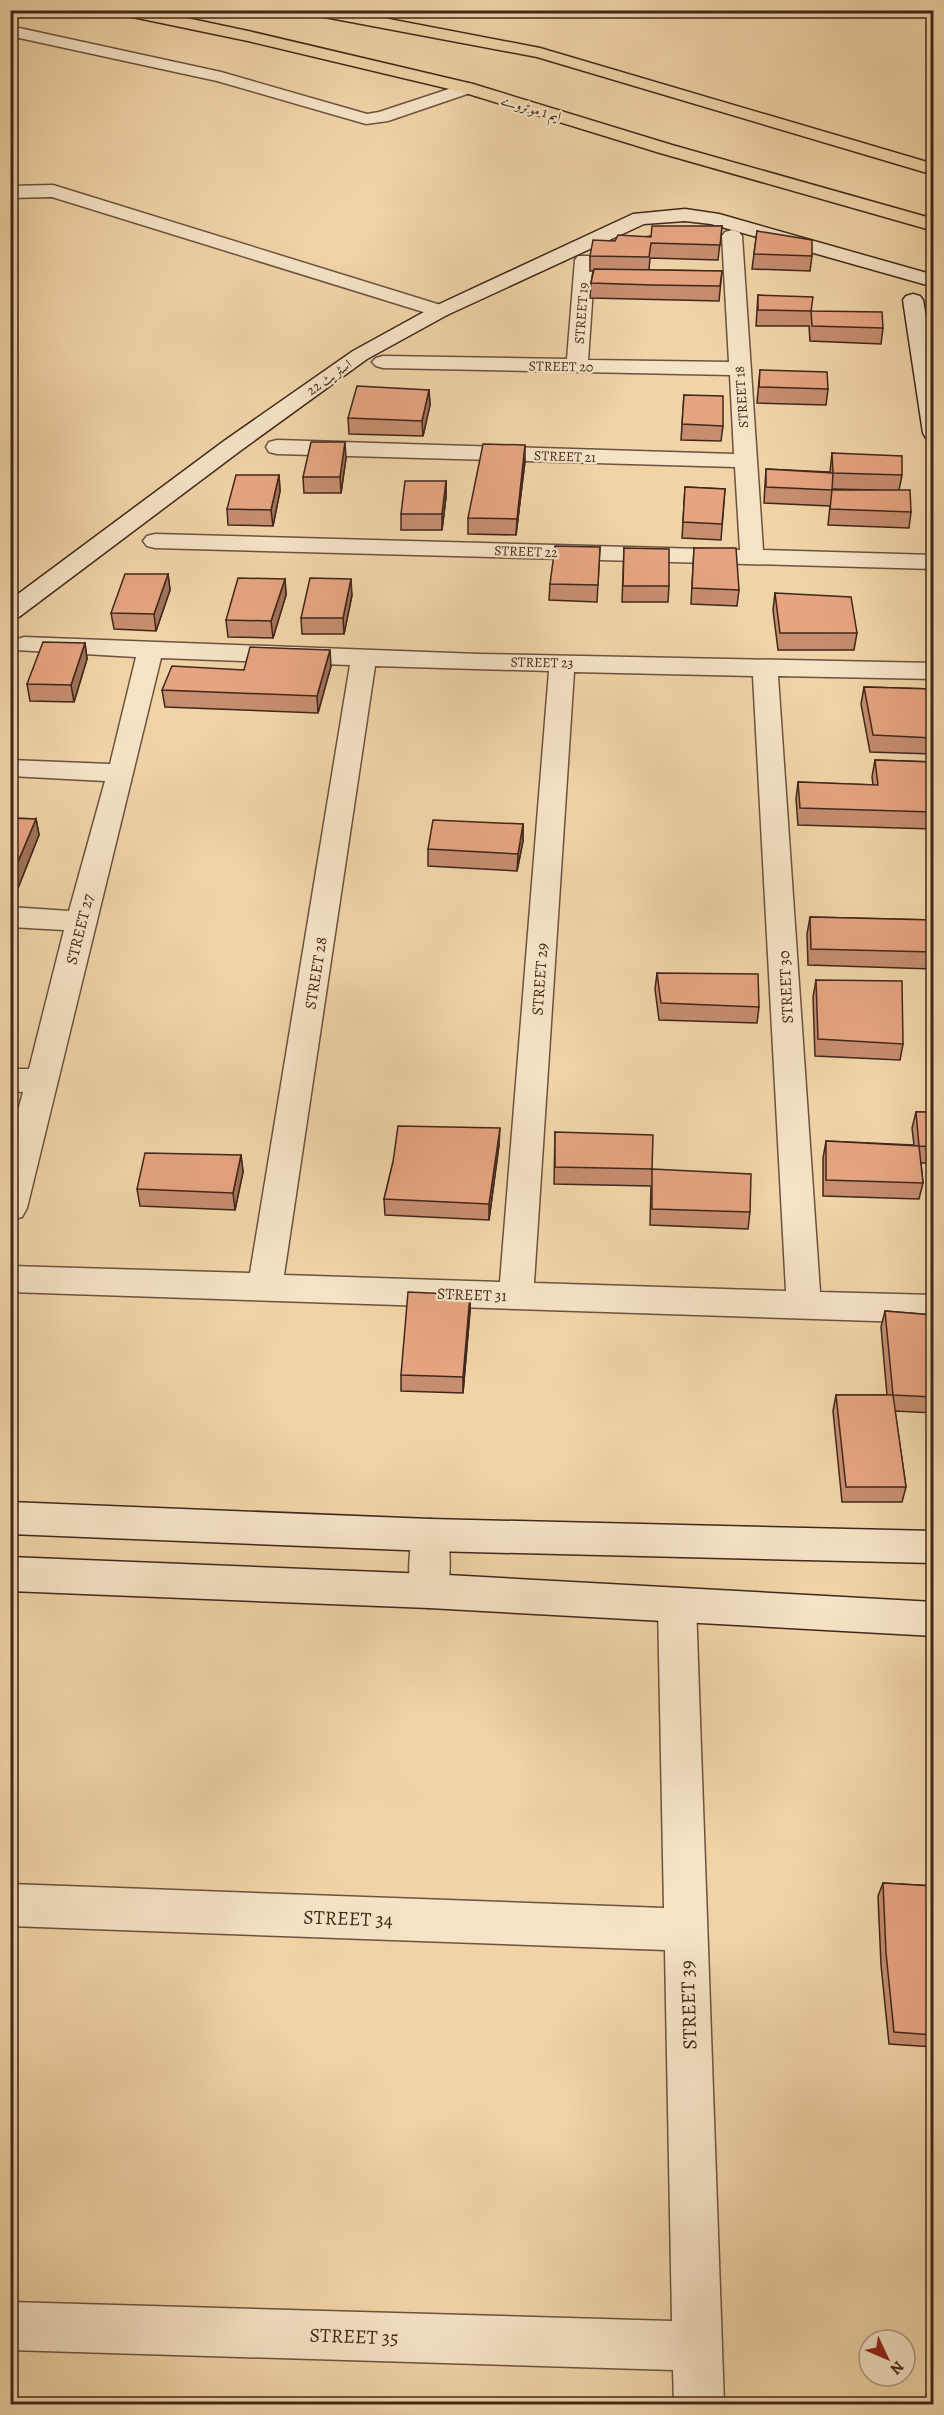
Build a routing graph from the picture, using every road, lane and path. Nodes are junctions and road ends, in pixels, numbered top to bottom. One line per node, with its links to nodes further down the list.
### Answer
1 (123, 10): 4 (highway, ایم 1 موٹروے)
2 (314, 10): 5 (highway)
3 (10, 31): 4 (street)
4 (467, 88): 7 (highway, ایم 1 موٹروے)
5 (933, 170)
6 (10, 192): 12 (street)
7 (933, 225)
8 (732, 236): 15 (street, STREET 18)
9 (585, 260): 14 (street, STREET 19)
10 (933, 282): 12 (street, اسٹریٹ 22)
11 (913, 300): 16 (street)
12 (440, 311): 22 (street, اسٹریٹ 22)
13 (383, 362): 14 (street, STREET 20)
14 (577, 366): 15 (street, STREET 20)
15 (739, 369): 18 (street, STREET 18)
16 (933, 433)
17 (277, 447): 18 (street, STREET 21)
18 (745, 461): 20 (street, STREET 18)
19 (155, 541): 20 (street, STREET 22)
20 (752, 557): 21 (street, STREET 22)
21 (933, 562)
22 (10, 612)
23 (24, 645): 24 (street, STREET 23)
24 (150, 651): 25 (street, STREET 23); 30 (street, STREET 27)
25 (364, 658): 26 (street, STREET 23); 37 (street, STREET 28)
26 (562, 663): 27 (street, STREET 23); 38 (street, STREET 29)
27 (765, 669): 28 (street, STREET 23); 39 (street, STREET 30)
28 (933, 671)
29 (10, 768): 30 (street)
30 (121, 773): 32 (street, STREET 27)
31 (10, 917): 32 (street)
32 (81, 921): 34 (street, STREET 27)
33 (10, 1080): 34 (street)
34 (41, 1082): 35 (street, STREET 27)
35 (10, 1208)
36 (10, 1279): 37 (street, STREET 31)
37 (266, 1288): 38 (street, STREET 31)
38 (516, 1296): 39 (street, STREET 31)
39 (804, 1305): 40 (street, STREET 31)
40 (933, 1310)
41 (10, 1518): 42 (street)
42 (429, 1535): 43 (street); 45 (street)
43 (933, 1548)
44 (10, 1574): 45 (street)
45 (429, 1591): 46 (street)
46 (677, 1605): 47 (street); 49 (street, STREET 39)
47 (933, 1619)
48 (10, 1905): 49 (street, STREET 34)
49 (686, 1930): 51 (street, STREET 39)
50 (10, 2326): 51 (street, STREET 35)
51 (697, 2346): 52 (street, STREET 39)
52 (699, 2404)

